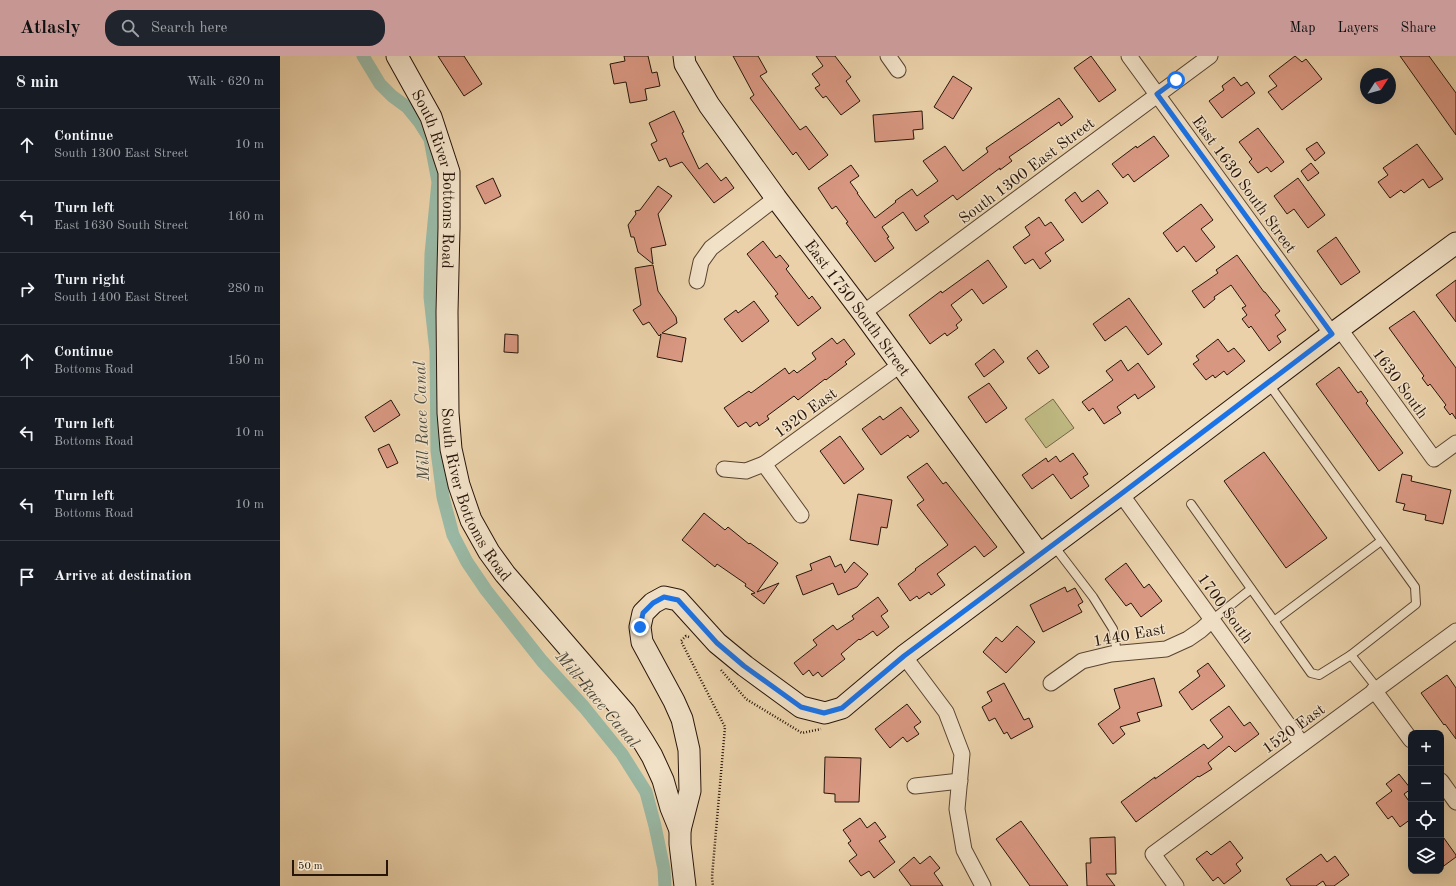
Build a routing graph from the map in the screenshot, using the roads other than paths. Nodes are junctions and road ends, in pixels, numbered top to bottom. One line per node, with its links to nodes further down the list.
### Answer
1 (397, 56): 38 (street, South River Bottoms Road)
2 (684, 56): 8 (street, East 1750 South Street)
3 (888, 56): 6 (street)
4 (1129, 56): 7 (street, East 1630 South Street)
5 (1210, 56): 7 (street, South 1300 East Street)
6 (898, 70)
7 (1157, 94): 11 (street, South 1300 East Street); 12 (street, East 1630 South Street)
8 (776, 198): 10 (street); 11 (street, East 1750 South Street)
9 (1456, 243): 12 (street)
10 (697, 281)
11 (863, 313): 13 (street, East 1750 South Street)
12 (1336, 331): 14 (street); 15 (street, 1630 South)
13 (900, 365): 16 (street, 1320 East); 22 (street, East 1750 South Street)
14 (1268, 383): 18 (street); 21 (lane)
15 (1456, 444)
16 (764, 464): 17 (street, 1320 East); 20 (street)
17 (724, 469)
18 (1121, 494): 22 (street); 24 (street, 1700 South)
19 (1191, 504): 23 (lane)
20 (801, 515)
21 (1380, 541): 25 (lane); 28 (lane)
22 (1046, 549): 27 (lane); 29 (street)
23 (1251, 589): 24 (lane); 25 (lane)
24 (1212, 620): 27 (street, 1440 East); 33 (street, 1700 South)
25 (1274, 621): 28 (lane)
26 (1456, 631): 31 (street, 1520 East)
27 (1117, 653): 30 (street, 1440 East)
28 (1351, 655): 31 (lane)
29 (904, 656): 34 (street); 38 (street)
30 (1051, 684)
31 (1376, 689): 32 (street); 33 (street, 1520 East)
32 (1408, 736)
33 (1302, 744): 41 (street, 1520 East)
34 (960, 782): 36 (street); 40 (street)
35 (1444, 785): 37 (street)
36 (915, 786)
37 (1456, 802)
38 (680, 830): 39 (street, South River Bottoms Road)
39 (685, 886)
40 (983, 886)
41 (1176, 886)

